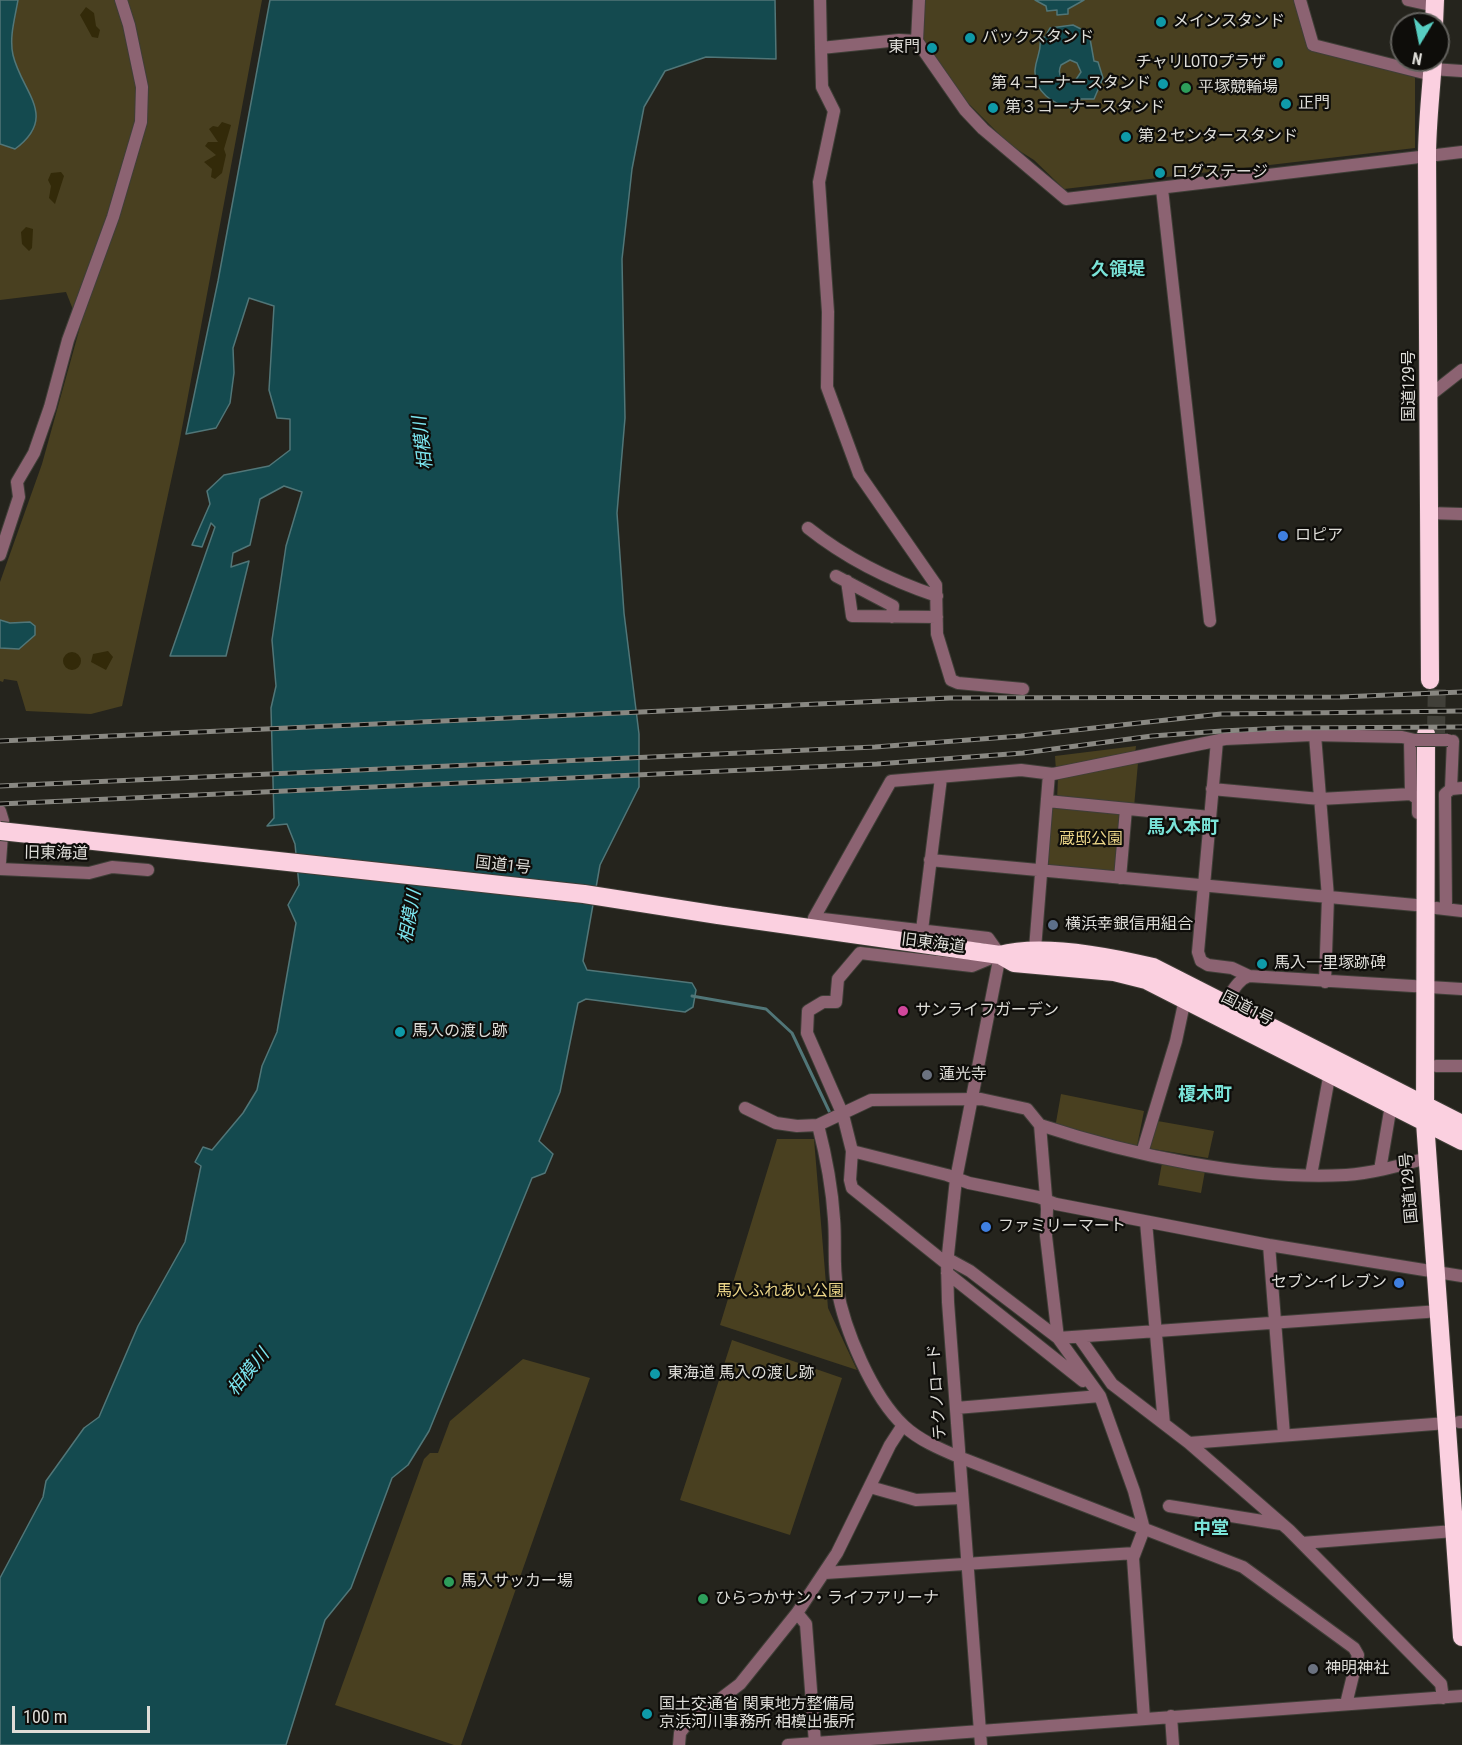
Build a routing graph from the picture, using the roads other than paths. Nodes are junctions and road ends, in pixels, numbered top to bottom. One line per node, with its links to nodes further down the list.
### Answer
1 (120, 0): 19 (street)
2 (820, 0): 8 (street)
3 (919, 0): 7 (street)
4 (1300, 0): 10 (street)
5 (1408, 0): 6 (street)
6 (1435, 10)
7 (917, 41): 8 (street); 13 (street)
8 (821, 48): 20 (street)
9 (1462, 71): 10 (street)
10 (1432, 74): 12 (highway, 国道129号)
11 (1462, 152): 12 (street)
12 (1431, 156): 13 (street); 15 (highway, 国道129号)
13 (1162, 189): 23 (street)
14 (1462, 370): 15 (street)
15 (1434, 393): 16 (highway, 国道129号)
16 (1433, 513): 17 (street); 24 (highway, 国道129号)
17 (1462, 514)
18 (808, 528): 20 (street)
19 (0, 555)
20 (937, 596): 22 (street)
21 (892, 617): 21 (street); 22 (street)
22 (937, 617): 25 (street)
23 (1210, 621)
24 (1434, 680)
25 (1023, 689)
26 (1315, 735): 27 (street); 28 (street); 34 (street)
27 (1436, 738): 32 (street); 33 (street); 48 (highway, 国道129号)
28 (1217, 741): 29 (street); 31 (street)
29 (1049, 774): 30 (street); 35 (street)
30 (941, 778): 40 (street); 50 (street)
31 (1212, 789): 34 (street); 38 (street)
32 (1457, 789): 48 (street)
33 (1411, 794): 34 (street); 48 (street)
34 (1320, 799): 47 (street)
35 (1047, 801): 36 (street); 44 (street)
36 (1126, 809): 38 (street); 45 (street)
37 (0, 811): 41 (street)
38 (1210, 817): 46 (street)
39 (0, 831): 52 (highway, 国道1号, bridge)
40 (930, 860): 44 (street); 50 (street)
41 (0, 862)
42 (0, 869): 43 (street, 旧東海道)
43 (148, 870)
44 (1042, 871): 45 (street); 51 (street)
45 (1120, 878): 46 (street)
46 (1204, 886): 47 (street); 53 (street)
47 (1328, 897): 48 (street); 54 (street)
48 (1432, 907): 49 (street); 55 (highway, 国道129号)
49 (1462, 911)
50 (922, 930): 52 (street)
51 (1035, 949): 52 (highway, 国道1号); 58 (highway, 国道1号)
52 (1000, 955): 57 (highway, 国道1号); 63 (street, テクノロード); 66 (street, 旧東海道)
53 (1248, 976): 54 (street); 58 (street)
54 (1325, 982): 55 (street)
55 (1430, 988): 56 (street); 60 (highway, 国道129号); 67 (highway, 国道129号)
56 (1462, 988)
57 (1185, 999): 59 (highway, 国道1号); 73 (street)
58 (1224, 1003): 59 (street); 67 (highway, 国道1号)
59 (1206, 1010): 62 (highway, 国道1号)
60 (1436, 1066): 61 (street); 67 (highway, 国道129号)
61 (1462, 1066)
62 (1330, 1072): 64 (highway, 国道1号); 76 (street)
63 (972, 1100): 66 (street); 70 (street); 77 (street, テクノロード)
64 (1392, 1105): 67 (highway, 国道1号); 75 (street)
65 (745, 1108): 69 (street)
66 (843, 1115): 69 (street); 72 (street)
67 (1430, 1117): 68 (highway, 国道1号); 71 (highway, 国道1号); 74 (highway, 国道129号); 82 (highway, 国道129号)
68 (1462, 1124)
69 (818, 1125): 92 (street)
70 (1040, 1125): 73 (street); 78 (street)
71 (1462, 1142)
72 (852, 1151): 77 (street); 81 (street)
73 (1142, 1153): 76 (street)
74 (1427, 1158): 75 (street); 82 (highway, 国道129号)
75 (1380, 1170): 76 (street)
76 (1311, 1175)
77 (956, 1179): 78 (street); 81 (street, テクノロード)
78 (1046, 1200): 79 (street); 87 (street)
79 (1146, 1222): 80 (street); 85 (street)
80 (1269, 1245): 82 (street); 84 (street)
81 (947, 1265): 87 (street); 88 (street); 89 (street, テクノロード)
82 (1448, 1274): 83 (highway, 国道129号); 90 (highway, 国道129号)
83 (1440, 1311): 84 (street); 90 (highway, 国道129号)
84 (1275, 1323): 85 (street); 93 (street)
85 (1155, 1330): 86 (street); 91 (street)
86 (1079, 1337): 87 (street); 91 (street)
87 (1058, 1338): 88 (street)
88 (1100, 1396): 89 (street); 101 (street)
89 (956, 1408): 95 (street, テクノロード)
90 (1456, 1423): 93 (street); 96 (highway, 国道129号); 102 (highway, 国道129号)
91 (1164, 1424): 94 (street)
92 (903, 1425): 95 (street); 97 (street)
93 (1284, 1435): 94 (street)
94 (1189, 1443): 100 (street)
95 (959, 1457): 98 (street, テクノロード); 101 (street)
96 (1462, 1467)
97 (870, 1487): 98 (street); 106 (street)
98 (962, 1498): 105 (street, テクノロード)
99 (1169, 1506): 100 (street)
100 (1282, 1524): 103 (street)
101 (1144, 1528): 104 (street); 111 (street)
102 (1454, 1531): 103 (street); 108 (highway, 国道129号)
103 (1302, 1543): 110 (street)
104 (1135, 1553): 105 (street); 113 (street)
105 (968, 1565): 106 (street); 114 (street, テクノロード)
106 (825, 1573): 107 (street)
107 (797, 1613): 115 (street); 116 (street)
108 (1462, 1637)
109 (1462, 1696): 110 (street)
110 (1443, 1698): 111 (street)
111 (1347, 1704): 112 (street)
112 (1171, 1716): 113 (street); 119 (street)
113 (1144, 1719): 114 (street)
114 (980, 1730): 115 (street); 118 (street, テクノロード)
115 (815, 1743): 117 (street)
116 (679, 1745)
117 (788, 1745)
118 (981, 1745)
119 (1173, 1745)

